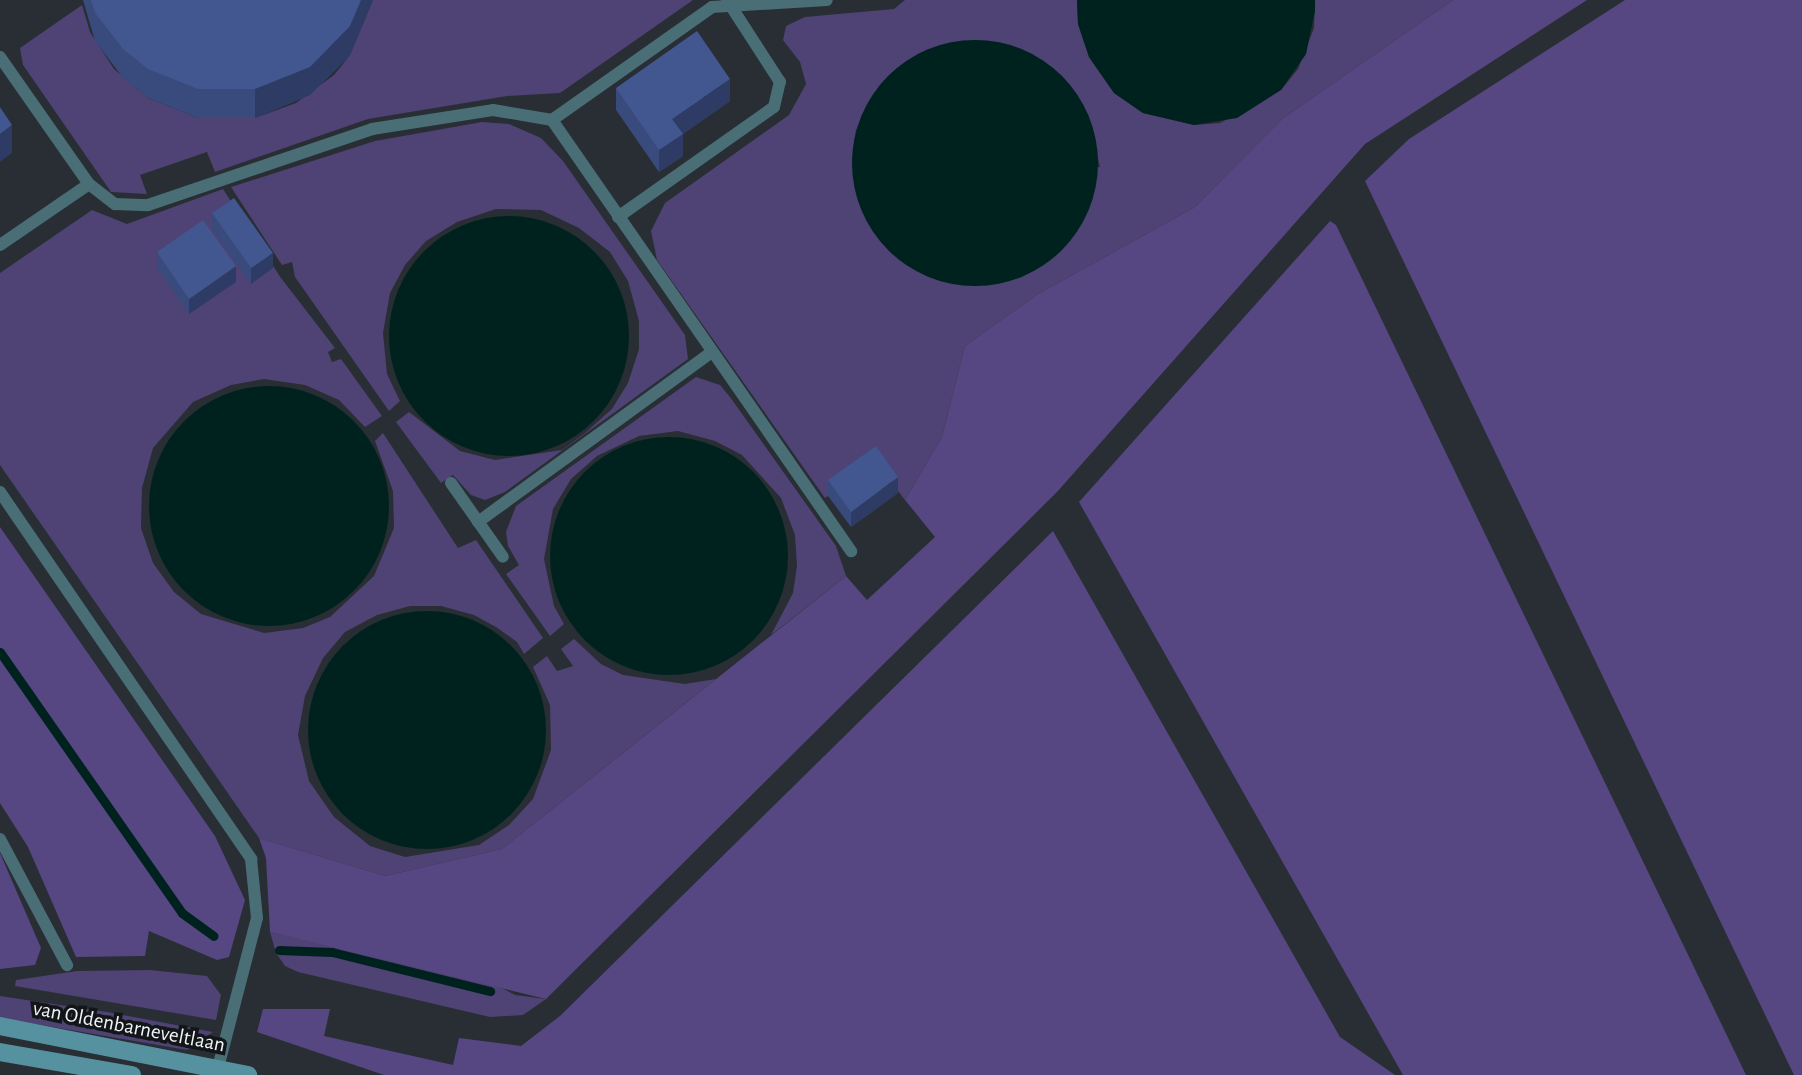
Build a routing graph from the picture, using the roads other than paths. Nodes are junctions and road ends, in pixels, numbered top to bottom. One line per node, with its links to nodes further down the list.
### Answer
1 (827, 0): 2 (lane)
2 (727, 3): 4 (lane); 6 (lane)
3 (0, 58): 5 (lane)
4 (552, 120): 5 (lane); 6 (lane)
5 (89, 184): 7 (lane)
6 (618, 216): 8 (lane)
7 (0, 245)
8 (711, 353): 11 (lane); 12 (lane)
9 (451, 483): 11 (lane)
10 (0, 492): 18 (lane)
11 (478, 522): 13 (lane)
12 (851, 551)
13 (503, 557)
14 (0, 839): 15 (lane)
15 (67, 965)
16 (0, 1027): 18 (main road, van Oldenbarneveltlaan)
17 (0, 1052): 19 (main road)
18 (217, 1070): 20 (main road, van Oldenbarneveltlaan)
19 (132, 1075)
20 (248, 1075)

